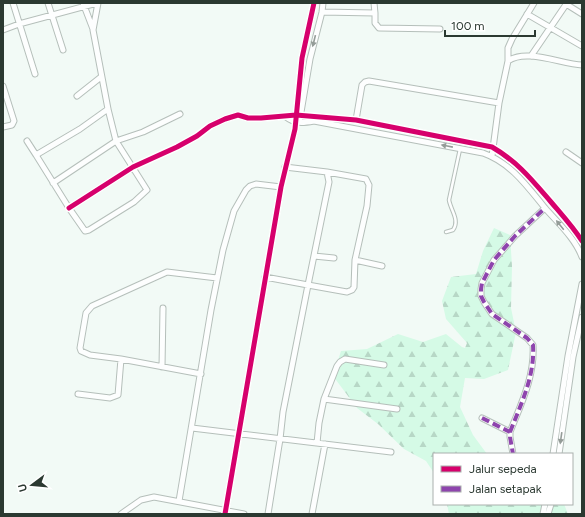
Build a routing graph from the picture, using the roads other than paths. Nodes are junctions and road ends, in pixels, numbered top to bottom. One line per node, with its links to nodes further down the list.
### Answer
1 (13, 3): 15 (street)
2 (48, 3): 14 (street)
3 (98, 3): 9 (street); 19 (street)
4 (314, 3): 32 (street)
5 (323, 3): 10 (street)
6 (374, 3): 11 (street)
7 (534, 3): 12 (street)
8 (566, 4): 13 (street); 16 (street)
9 (84, 5): 14 (street); 19 (street)
10 (322, 12): 11 (street); 32 (street, one-way to 32)
11 (375, 13): 17 (street)
12 (527, 14): 16 (street); 23 (street)
13 (582, 14)
14 (52, 15): 15 (street); 21 (street)
15 (19, 24): 18 (street); 25 (street)
16 (549, 27): 20 (street); 22 (street)
17 (440, 29)
18 (3, 30)
19 (94, 30): 26 (street)
20 (582, 46)
21 (63, 50)
22 (531, 56): 23 (street); 24 (street)
23 (508, 61): 29 (street)
24 (582, 64)
25 (35, 74)
26 (101, 77): 28 (street); 30 (street)
27 (3, 86): 36 (street)
28 (77, 96)
29 (499, 103): 34 (street); 39 (street)
30 (108, 109): 38 (street); 42 (street)
31 (180, 114): 38 (street)
32 (298, 116): 33 (street); 34 (street); 35 (street)
33 (286, 117): 35 (street); 45 (street)
34 (356, 120): 39 (street)
35 (297, 123): 40 (street, one-way to 35); 46 (street)
36 (3, 127)
37 (26, 141): 42 (street)
38 (116, 141): 45 (street); 48 (street)
39 (492, 147): 43 (street); 52 (street)
40 (460, 149): 43 (street); 54 (lane)
41 (566, 152): 44 (street)
42 (36, 155): 48 (street)
43 (492, 156): 51 (street)
44 (582, 163)
45 (133, 167): 50 (street); 50 (street)
46 (285, 167): 47 (street); 49 (street)
47 (327, 172): 56 (street); 59 (street)
48 (53, 183): 50 (street)
49 (281, 187): 61 (street); 62 (street)
50 (69, 208)
51 (545, 208): 53 (street); 76 (street)
52 (556, 208): 53 (street); 55 (street)
53 (551, 214): 57 (street, one-way to 53)
54 (446, 232)
55 (582, 242)
56 (314, 256): 58 (street); 64 (street)
57 (582, 257)
58 (334, 258)
59 (355, 260): 60 (street); 64 (street)
60 (382, 266)
61 (266, 277): 64 (street); 77 (street)
62 (218, 278): 67 (street); 70 (street)
63 (582, 284): 83 (street)
64 (308, 285): 78 (street)
65 (163, 308): 69 (street)
66 (582, 317): 84 (street, one-way to 84)
67 (121, 359): 69 (street); 71 (street)
68 (384, 365): 72 (street)
69 (162, 367): 70 (street)
70 (201, 374): 75 (street)
71 (78, 394)
72 (324, 399): 73 (street); 79 (street)
73 (397, 409)
74 (482, 418): 76 (street)
75 (192, 428): 77 (street); 85 (street)
76 (510, 432): 82 (street)
77 (238, 433): 78 (street); 86 (street)
78 (280, 439): 79 (street); 89 (street)
79 (317, 443): 80 (street)
80 (325, 444): 81 (street); 90 (street)
81 (391, 452)
82 (513, 453)
83 (553, 453)
84 (559, 453)
85 (179, 501): 86 (street); 87 (street)
86 (225, 512): 88 (street)
87 (121, 514)
88 (244, 514)
89 (268, 514)
90 (312, 514)

